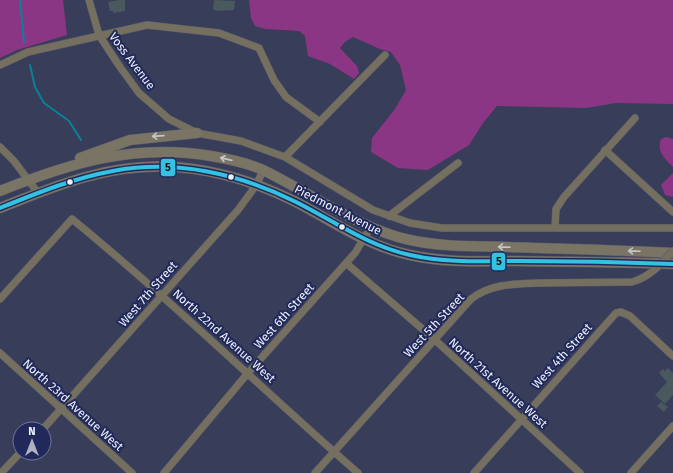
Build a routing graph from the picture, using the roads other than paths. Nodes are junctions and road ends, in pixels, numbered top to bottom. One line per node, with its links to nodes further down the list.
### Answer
1 (89, 0): 2 (street, Voss Avenue)
2 (99, 35): 4 (street); 6 (street); 7 (street, Voss Avenue)
3 (385, 55): 6 (street)
4 (0, 66)
5 (635, 118): 9 (street)
6 (320, 122): 10 (street)
7 (197, 133): 10 (street, Piedmont Avenue); 13 (highway, one-way to 13)
8 (0, 147): 14 (street)
9 (605, 150): 19 (street); 22 (street)
10 (285, 157): 20 (street, Piedmont Avenue)
11 (458, 163): 20 (street)
12 (263, 170): 13 (highway, Piedmont Avenue, one-way to 13); 15 (street, West 7th Street); 21 (highway, Piedmont Avenue)
13 (50, 172): 14 (highway, Piedmont Avenue)
14 (28, 180): 16 (highway, Piedmont Avenue); 17 (street)
15 (257, 184): 17 (highway, Piedmont Avenue); 24 (highway, Piedmont Avenue); 28 (street, West 7th Street)
16 (0, 191)
17 (38, 193): 18 (highway, Piedmont Avenue)
18 (0, 208)
19 (673, 212)
20 (389, 216): 22 (street, Piedmont Avenue)
21 (370, 227): 24 (street, West 6th Street); 25 (highway, Piedmont Avenue, one-way to 21)
22 (555, 227): 23 (street, Piedmont Avenue)
23 (673, 228)
24 (364, 240): 26 (street, West 6th Street); 27 (highway, Piedmont Avenue)
25 (673, 252): 30 (street, West 5th Street, bridge)
26 (346, 263): 30 (street, North 21st Avenue West); 33 (street, West 6th Street)
27 (673, 264)
28 (161, 295): 29 (street, North 22nd Avenue West); 33 (street, North 22nd Avenue West); 34 (street, West 7th Street)
29 (0, 299)
30 (434, 339): 35 (street, North 21st Avenue West); 38 (street, West 5th Street)
31 (0, 353): 34 (street, North 23rd Avenue West)
32 (673, 356): 35 (street, West 4th Street)
33 (248, 373): 38 (street, North 22nd Avenue West); 42 (street, West 6th Street)
34 (62, 409): 36 (street, West 7th Street); 41 (street, North 23rd Avenue West)
35 (521, 418): 45 (street, West 4th Street); 46 (street, North 21st Avenue West)
36 (51, 421)
37 (673, 426): 47 (street)
38 (334, 452): 43 (street, West 5th Street); 44 (street, North 22nd Avenue West)
39 (12, 461): 40 (street)
40 (1, 473)
41 (132, 473)
42 (164, 473)
43 (316, 473)
44 (358, 473)
45 (474, 473)
46 (580, 473)
47 (631, 473)

